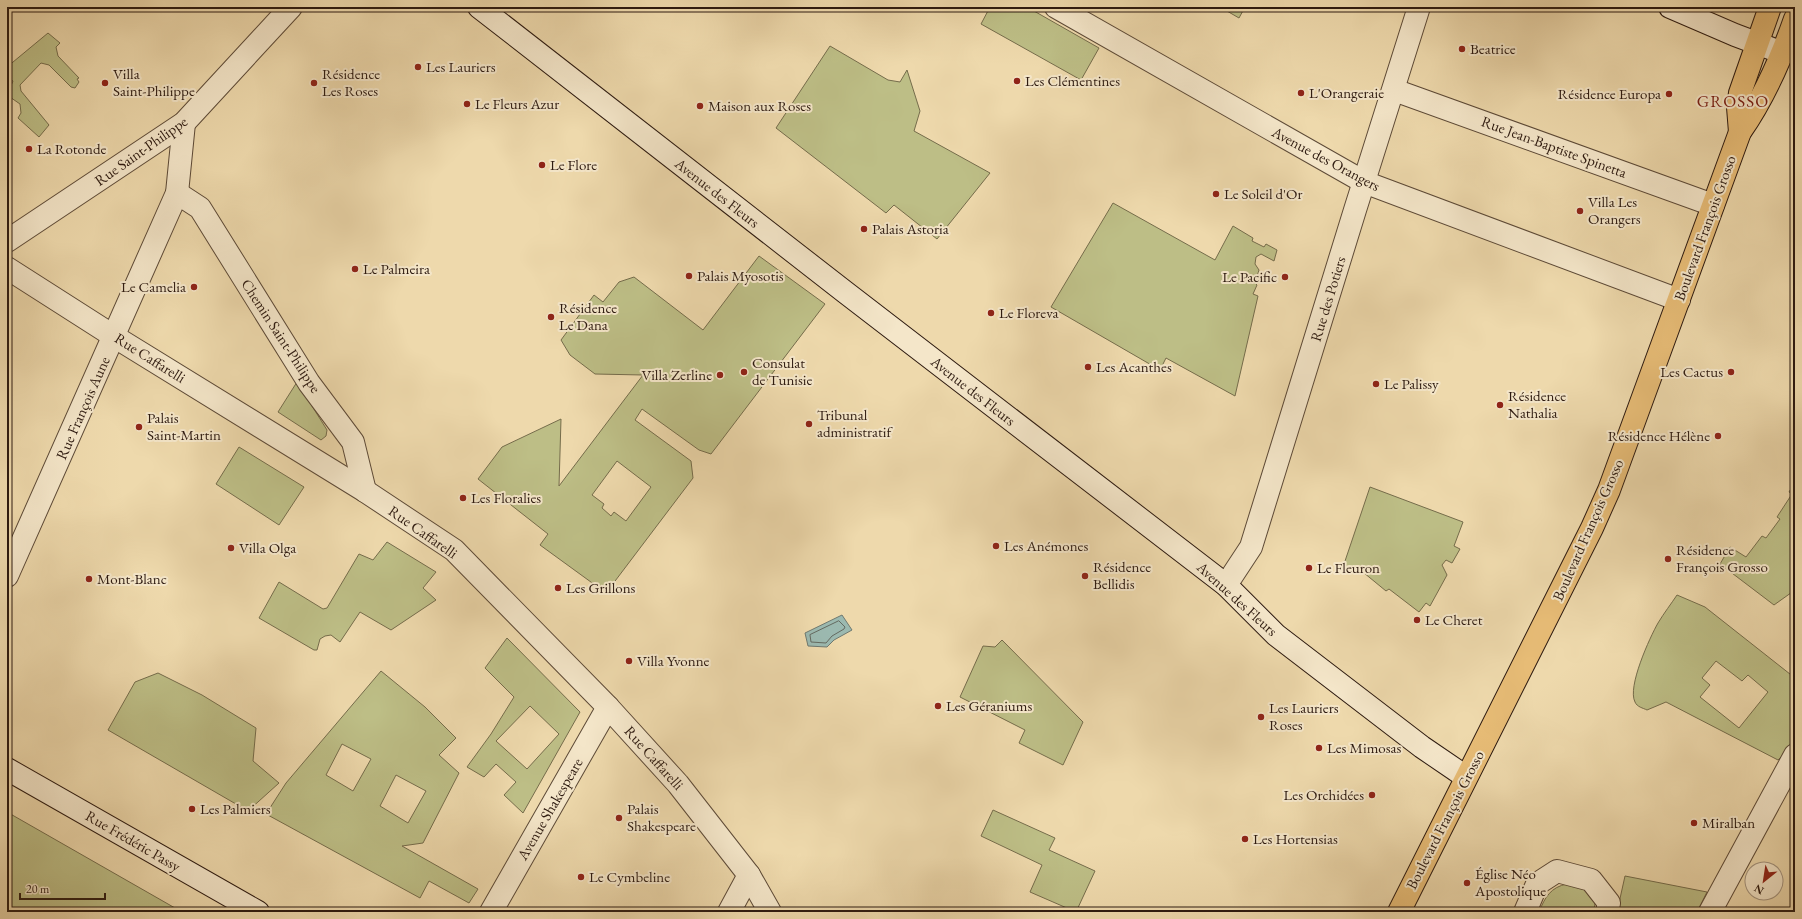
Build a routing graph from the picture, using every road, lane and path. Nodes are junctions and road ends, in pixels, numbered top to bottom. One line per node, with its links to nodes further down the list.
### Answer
1 (291, 7): 11 (street, Rue Saint-Philippe)
2 (479, 7): 22 (street, Avenue des Fleurs)
3 (1056, 7): 13 (street, Avenue des Orangers)
4 (1420, 7): 10 (street, Rue des Potiers)
5 (1670, 7): 8 (street)
6 (1770, 7): 8 (main road, Boulevard François Grosso)
7 (1795, 20): 9 (main road, Boulevard François Grosso)
8 (1757, 43): 9 (street); 12 (main road, Boulevard François Grosso)
9 (1783, 53): 12 (main road, Boulevard François Grosso)
10 (1394, 90): 13 (street, Rue des Potiers); 15 (street, Rue Jean-Baptiste Spinetta)
11 (184, 123): 14 (street, Rue François Aune); 16 (street, Rue Saint-Philippe)
12 (1740, 132): 15 (main road, Boulevard François Grosso)
13 (1364, 182): 18 (street, Avenue des Orangers); 22 (street, Rue des Potiers)
14 (177, 193): 19 (street, Rue François Aune); 20 (street, Chemin Saint-Philippe)
15 (1713, 205): 18 (main road, Boulevard François Grosso)
16 (7, 241)
17 (7, 268): 19 (street, Rue Caffarelli)
18 (1679, 300): 26 (main road, Boulevard François Grosso)
19 (115, 337): 20 (street, Rue Caffarelli); 21 (street, Rue François Aune)
20 (365, 491): 23 (street, Rue Caffarelli)
21 (7, 576)
22 (1226, 585): 26 (street, Avenue des Fleurs)
23 (608, 707): 27 (street, Rue Caffarelli); 29 (street, Avenue Shakespeare)
24 (1795, 755): 35 (street)
25 (7, 769): 28 (street, Rue Frédéric Passy)
26 (1466, 777): 32 (main road, Boulevard François Grosso)
27 (749, 875): 30 (street); 31 (street, Rue Caffarelli)
28 (258, 912)
29 (491, 912)
30 (729, 912)
31 (770, 912)
32 (1399, 912)
33 (1525, 912): 34 (street)
34 (1607, 912)
35 (1710, 912)

